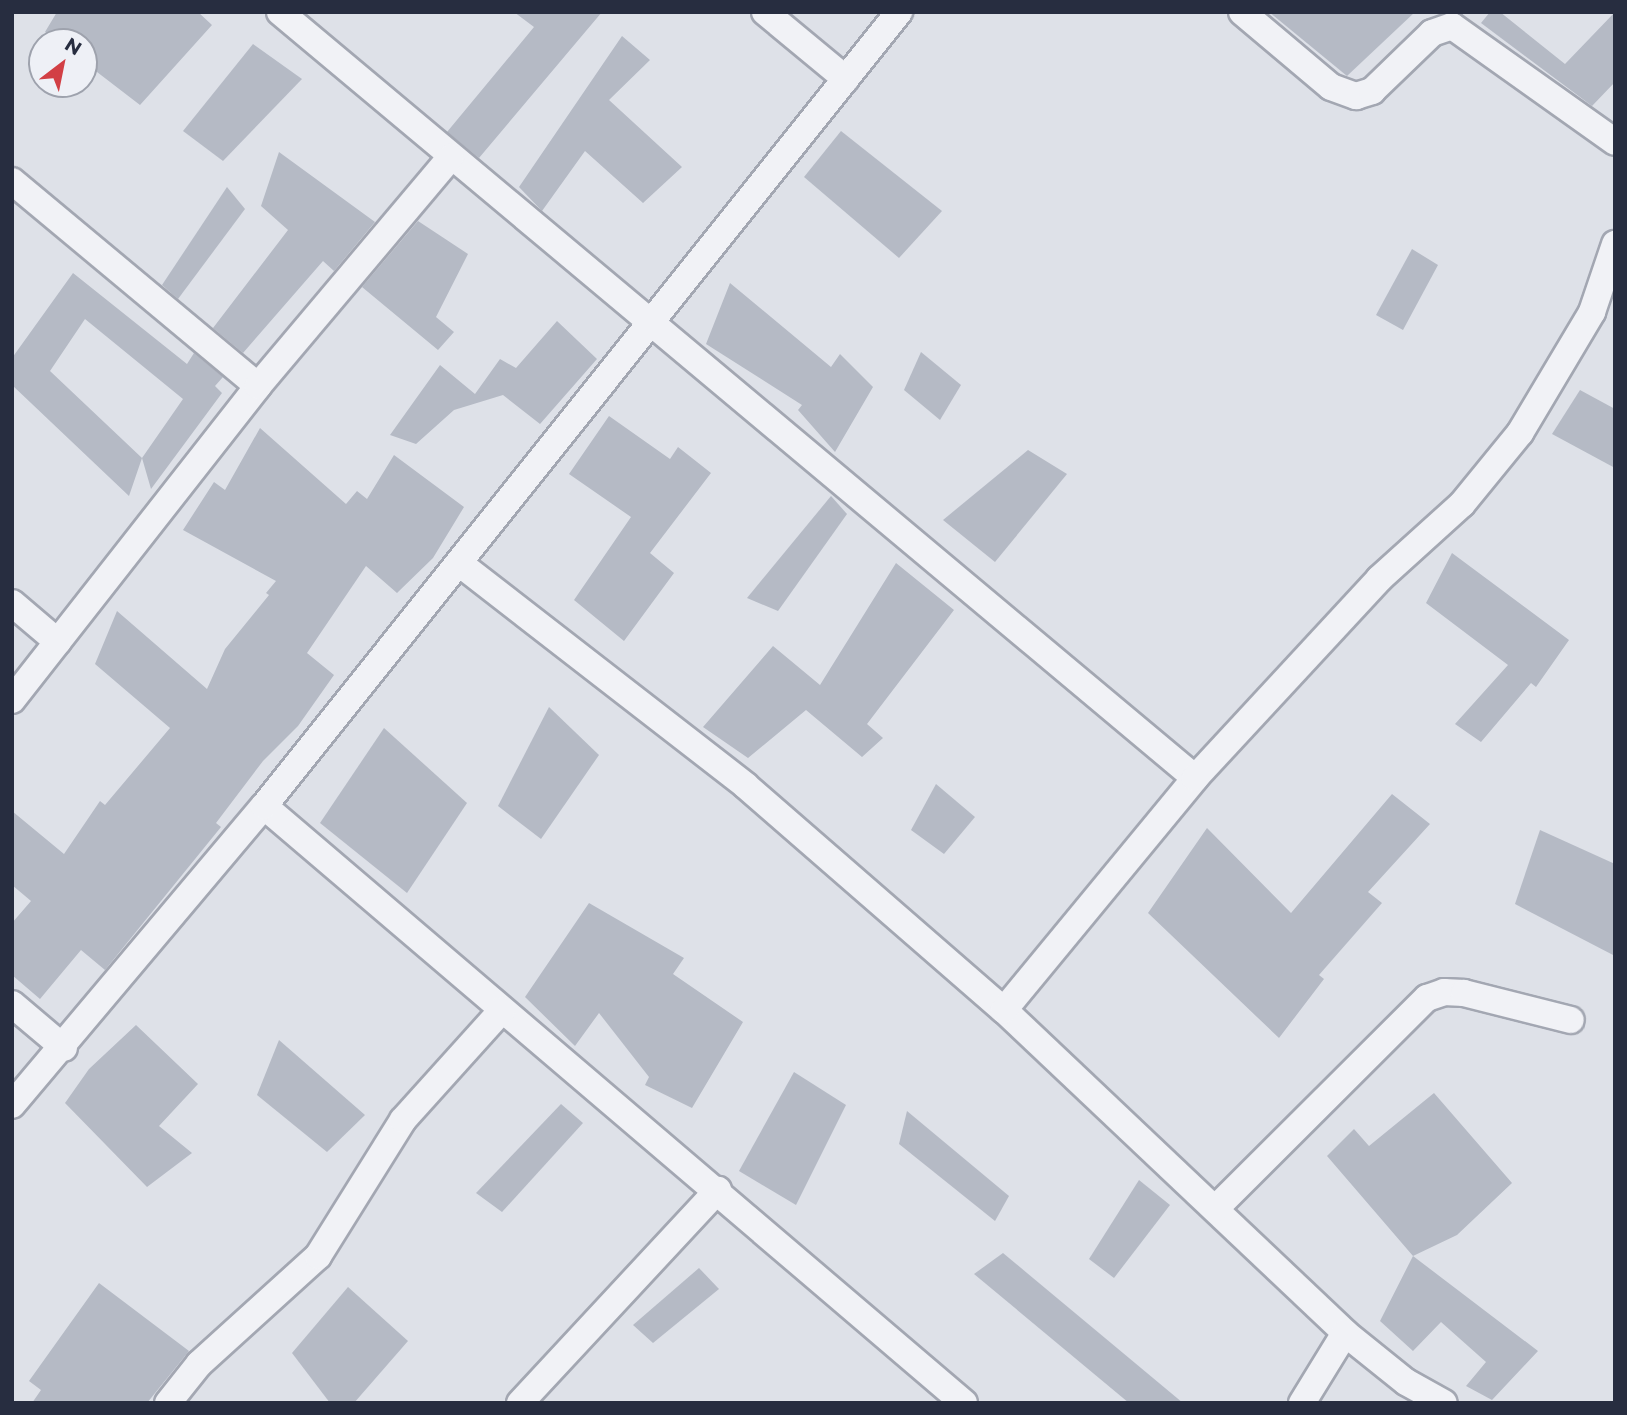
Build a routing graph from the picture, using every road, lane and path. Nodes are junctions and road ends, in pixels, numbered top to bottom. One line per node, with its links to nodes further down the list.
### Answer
1 (280, 12): 7 (street)
2 (765, 12): 5 (street)
3 (899, 12): 5 (street)
4 (1242, 12): 6 (street)
5 (846, 79): 10 (street)
6 (1615, 142)
7 (451, 156): 10 (street); 11 (street)
8 (12, 181): 11 (street)
9 (1615, 244): 16 (street)
10 (650, 324): 12 (street); 16 (street)
11 (258, 386): 14 (street)
12 (459, 563): 17 (street); 20 (street)
13 (12, 603): 14 (street)
14 (58, 642): 15 (street)
15 (12, 701)
16 (1195, 778): 20 (street)
17 (264, 806): 19 (street); 22 (street)
18 (12, 1004): 22 (street)
19 (502, 1010): 24 (street); 28 (street)
20 (1004, 1010): 25 (street)
21 (1571, 1020): 25 (street)
22 (64, 1048): 23 (street)
23 (12, 1105)
24 (718, 1190): 27 (street); 29 (street)
25 (1216, 1208): 26 (street)
26 (1345, 1333): 30 (street); 31 (street)
27 (524, 1401)
28 (168, 1403)
29 (964, 1403)
30 (1302, 1403)
31 (1444, 1403)

